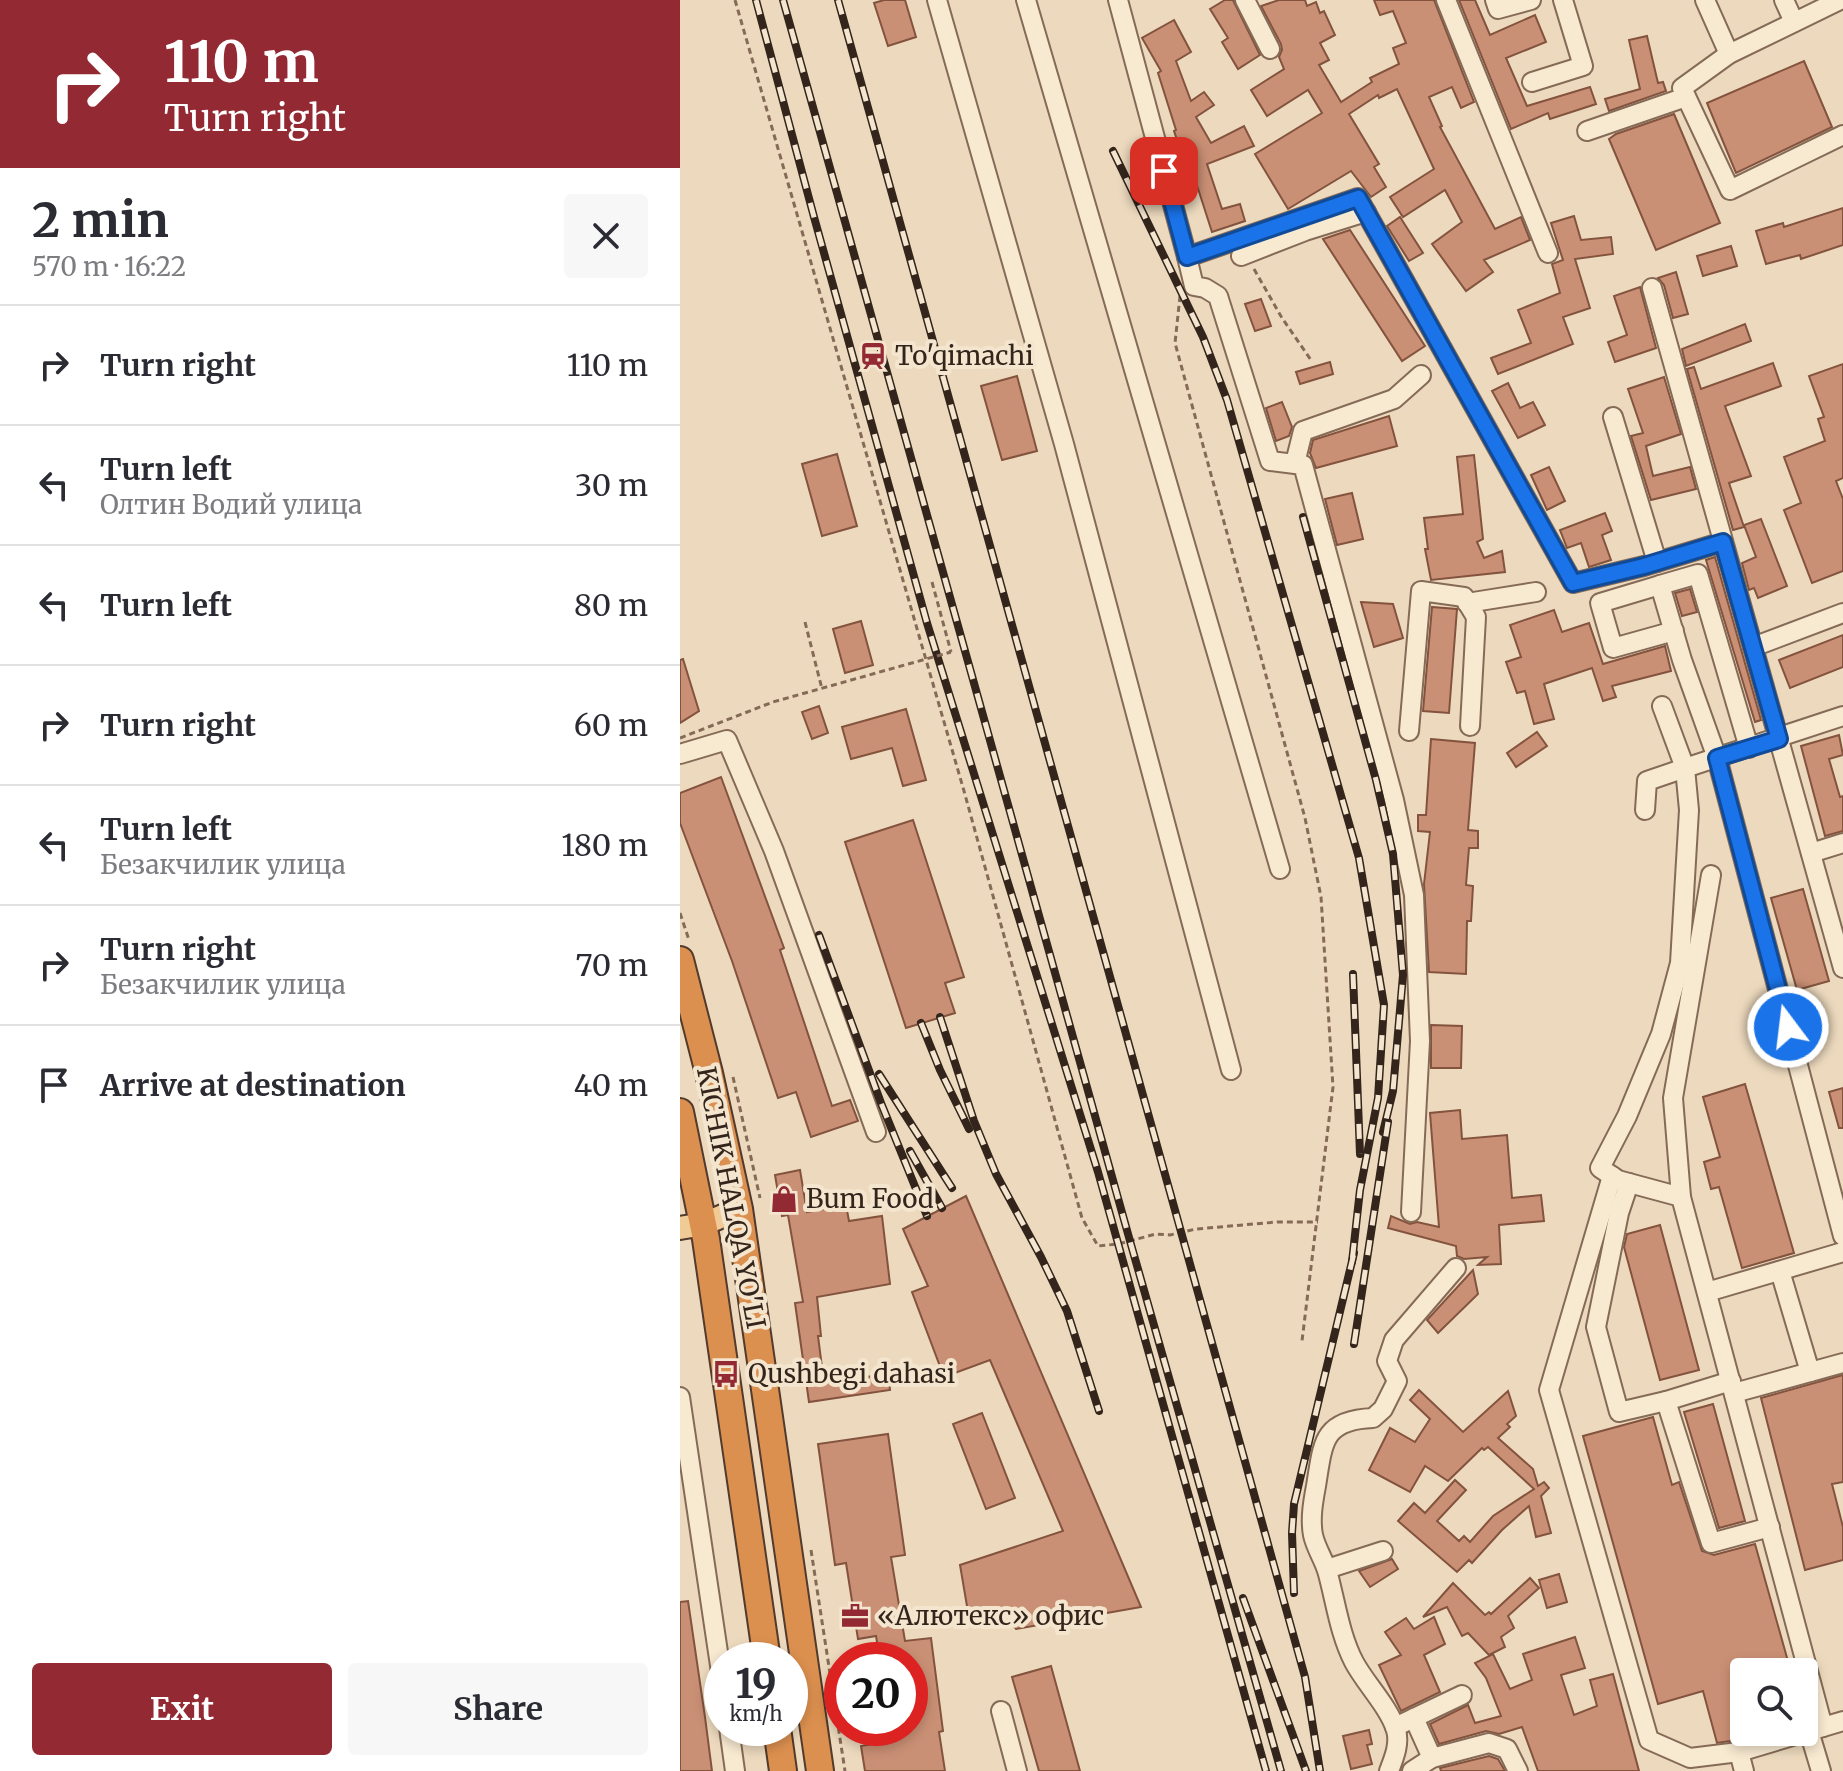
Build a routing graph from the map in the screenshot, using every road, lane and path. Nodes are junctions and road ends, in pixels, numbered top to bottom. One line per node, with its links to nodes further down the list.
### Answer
1 (735, 0): 68 (path)
2 (937, 0): 58 (street)
3 (1026, 0): 54 (street)
4 (1118, 0): 23 (street)
5 (1245, 0): 14 (street)
6 (1446, 0): 21 (street)
7 (1495, 0): 8 (street)
8 (1531, 0)
9 (1563, 0): 16 (street)
10 (1705, 0): 15 (street)
11 (1784, 0): 13 (street)
12 (1840, 0): 13 (street)
13 (1794, 22): 15 (street)
14 (1270, 49)
15 (1729, 54): 17 (street)
16 (1532, 82)
17 (1686, 97): 18 (street); 19 (street)
18 (1587, 131)
19 (1843, 135)
20 (1362, 205): 22 (street); 23 (street); 31 (street)
21 (1548, 253)
22 (1241, 256): 26 (path)
23 (1187, 257): 29 (street)
24 (1652, 288): 30 (street)
25 (1180, 292): 68 (path)
26 (1311, 360)
27 (1421, 375): 29 (street)
28 (1613, 417): 31 (street)
29 (1295, 463): 65 (street)
30 (1723, 542): 31 (street); 39 (street)
31 (1657, 562)
32 (932, 582): 40 (path, bridge)
33 (1660, 585): 38 (street); 38 (street); 47 (street)
34 (1536, 592): 35 (street)
35 (1467, 603): 43 (street); 44 (street)
36 (1843, 613): 39 (street)
37 (805, 622): 40 (path)
38 (1674, 631): 49 (street)
39 (1753, 647): 46 (street)
40 (822, 689): 45 (path, bridge)
41 (1662, 706): 50 (street)
42 (1843, 716): 46 (street)
43 (1470, 726)
44 (1409, 731)
45 (680, 738)
46 (1779, 739): 47 (street); 53 (street)
47 (1749, 748): 49 (street)
48 (680, 754): 60 (street)
49 (1717, 758): 50 (street); 69 (street)
50 (1685, 768): 51 (street); 63 (street)
51 (1645, 810)
52 (1843, 843): 53 (street)
53 (1811, 853): 57 (street)
54 (1280, 869)
55 (1711, 875): 64 (street)
56 (680, 960): 61 (highway, KICHIK HALQA YO'LI)
57 (1843, 968)
58 (1231, 1070)
59 (680, 1112): 62 (highway, KICHIK HALQA YO'LI)
60 (876, 1132)
61 (729, 1160): 62 (highway); 66 (highway, KICHIK HALQA YO'LI)
62 (692, 1168): 67 (highway, KICHIK HALQA YO'LI)
63 (1620, 1180): 64 (street); 79 (street); 96 (street)
64 (1681, 1197): 73 (street)
65 (1411, 1212)
66 (741, 1221): 67 (highway); 100 (highway, KICHIK HALQA YO'LI)
67 (694, 1222): 84 (highway, KICHIK HALQA YO'LI)
68 (1318, 1222): 74 (path)
69 (1843, 1236)
70 (1843, 1252): 72 (street)
71 (1456, 1268): 82 (street)
72 (1780, 1271): 73 (street); 76 (street)
73 (1707, 1292): 77 (street)
74 (1302, 1341)
75 (1843, 1363): 76 (street)
76 (1810, 1372): 77 (street)
77 (1732, 1387): 79 (street); 80 (street)
78 (680, 1397): 83 (street)
79 (1666, 1401): 80 (street)
80 (1770, 1527): 85 (street)
81 (1383, 1551): 82 (street)
82 (1327, 1569): 90 (street)
83 (716, 1642)
84 (764, 1642)
85 (1800, 1658)
86 (1462, 1695): 88 (street)
87 (1001, 1711): 101 (street)
88 (1414, 1718): 90 (street); 97 (street)
89 (1843, 1721): 91 (street)
90 (1395, 1727): 102 (street)
91 (1818, 1728)
92 (732, 1746): 98 (street)
93 (780, 1746): 99 (highway)
94 (1759, 1746): 96 (street)
95 (1818, 1746): 106 (street)
96 (1739, 1752): 105 (street)
97 (1432, 1758): 103 (street); 104 (street)
98 (735, 1771)
99 (783, 1771)
100 (820, 1771)
101 (1017, 1771)
102 (1389, 1771)
103 (1412, 1771)
104 (1518, 1771)
105 (1744, 1771)
106 (1821, 1771)

